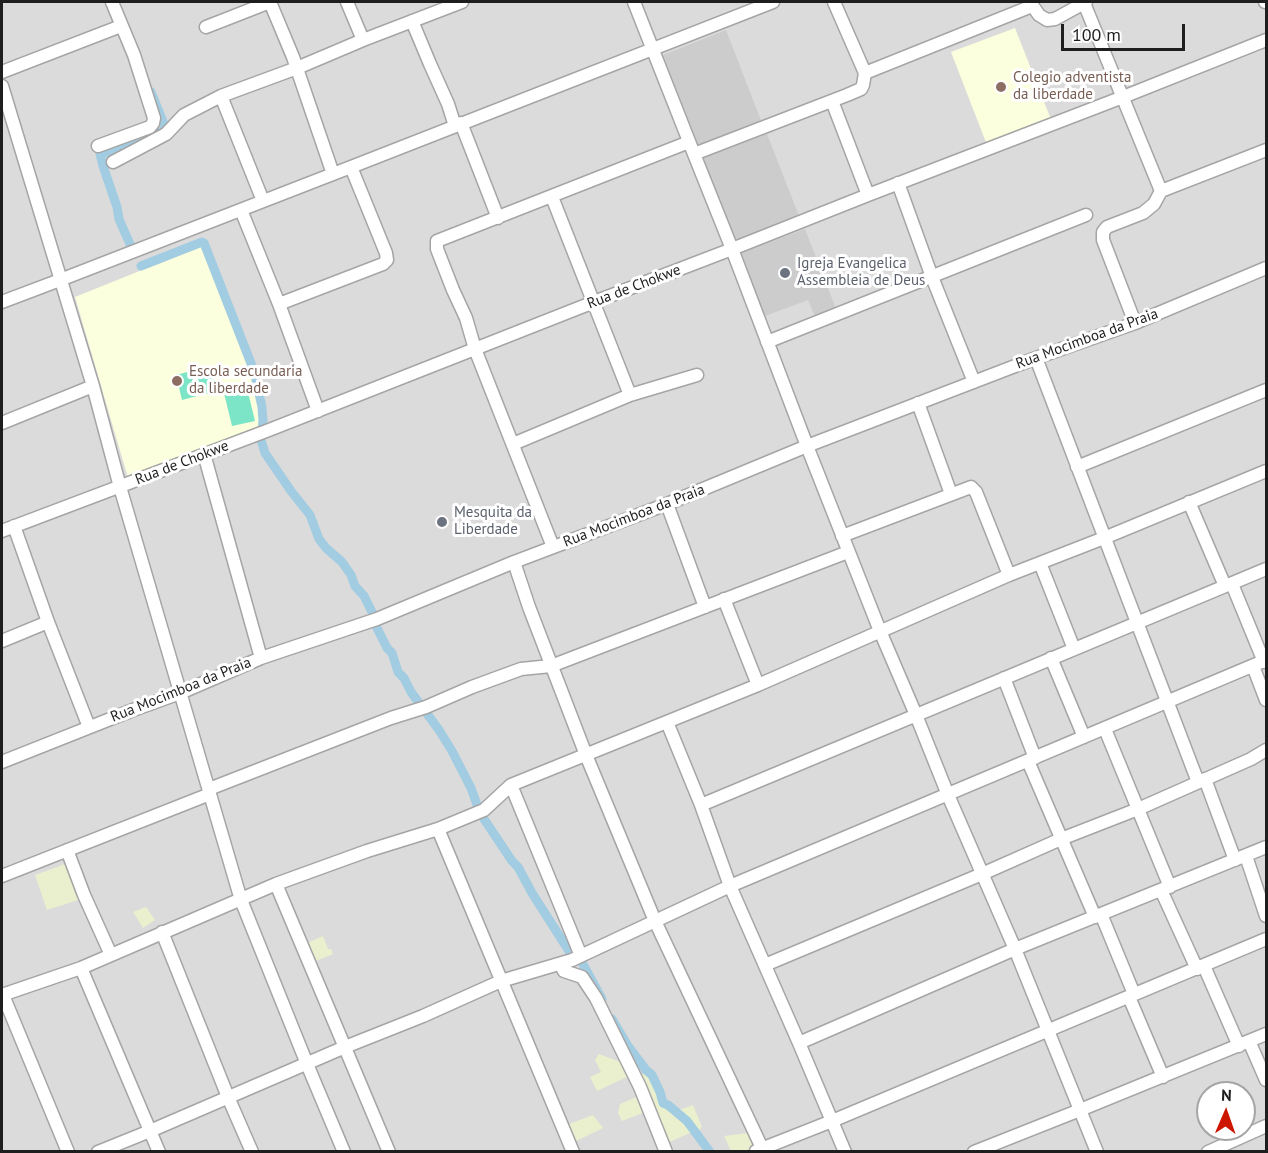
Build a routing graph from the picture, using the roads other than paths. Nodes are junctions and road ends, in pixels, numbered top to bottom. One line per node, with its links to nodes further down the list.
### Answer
1 (112, 2): 11 (street)
2 (270, 2): 12 (street); 16 (street)
3 (346, 2): 13 (street)
4 (462, 2): 10 (street)
5 (634, 2): 15 (street)
6 (834, 2): 18 (street)
7 (1085, 2): 9 (street); 21 (street)
8 (766, 3): 15 (street)
9 (1031, 4): 18 (street)
10 (412, 21): 13 (street); 23 (street)
11 (122, 26): 17 (street); 24 (street)
12 (206, 27)
13 (363, 40): 16 (street)
14 (1266, 40): 21 (street, Rua de Chokwe)
15 (653, 49): 23 (street); 25 (street)
16 (297, 68): 20 (street); 29 (street)
17 (2, 72)
18 (865, 73): 22 (street)
19 (2, 86): 41 (street)
20 (221, 96): 27 (street); 34 (street)
21 (1123, 97): 30 (street, Rua de Chokwe); 31 (street)
22 (832, 101): 25 (street); 32 (street)
23 (458, 124): 28 (street); 37 (street)
24 (98, 146)
25 (692, 148): 33 (street); 38 (street)
26 (1266, 150): 31 (street)
27 (113, 162)
28 (351, 167): 29 (street); 44 (street)
29 (333, 174): 34 (street)
30 (898, 183): 32 (street, Rua de Chokwe); 40 (street)
31 (1161, 191): 45 (street)
32 (868, 195): 38 (street, Rua de Chokwe)
33 (552, 197): 37 (street); 43 (street)
34 (263, 201): 35 (street)
35 (241, 210): 41 (street); 44 (street)
36 (1086, 215): 40 (street)
37 (498, 218): 47 (street)
38 (732, 249): 43 (street, Rua de Chokwe); 46 (street)
39 (1265, 272): 45 (street, Rua Mocimboa da Praia)
40 (932, 277): 46 (street); 50 (street)
41 (60, 280): 42 (street); 51 (street)
42 (2, 302)
43 (594, 302): 47 (street, Rua de Chokwe); 53 (street)
44 (279, 304): 55 (street)
45 (1135, 323): 48 (street, Rua Mocimboa da Praia)
46 (767, 342): 58 (street)
47 (475, 349): 55 (street, Rua de Chokwe); 57 (street)
48 (1036, 358): 50 (street, Rua Mocimboa da Praia); 60 (street)
49 (697, 375): 53 (street)
50 (974, 382): 54 (street, Rua Mocimboa da Praia)
51 (93, 386): 56 (street); 62 (street)
52 (1266, 390): 60 (street)
53 (630, 394): 57 (street)
54 (918, 403): 58 (street, Rua Mocimboa da Praia); 63 (street)
55 (318, 411): 59 (street, Rua de Chokwe)
56 (2, 423)
57 (513, 444): 70 (street)
58 (807, 446): 65 (street, Rua Mocimboa da Praia); 68 (street)
59 (204, 454): 62 (street, Rua de Chokwe); 84 (street)
60 (1077, 467): 69 (street)
61 (1266, 472): 64 (street)
62 (120, 487): 66 (street, Rua de Chokwe); 90 (street)
63 (951, 494): 68 (street); 75 (street)
64 (1189, 502): 69 (street); 76 (street)
65 (667, 504): 70 (street, Rua Mocimboa da Praia); 78 (street)
66 (14, 526): 67 (street, Rua de Chokwe); 79 (street)
67 (2, 531)
68 (842, 536): 71 (street)
69 (1104, 538): 73 (street); 80 (street)
70 (553, 547): 72 (street, Rua Mocimboa da Praia)
71 (848, 552): 77 (street); 81 (street)
72 (514, 562): 84 (street, Rua Mocimboa da Praia); 87 (street)
73 (1040, 562): 75 (street); 83 (street)
74 (1266, 569): 76 (street)
75 (1009, 575): 81 (street)
76 (1228, 585): 80 (street); 86 (street)
77 (724, 599): 78 (street); 89 (street)
78 (705, 607): 87 (street)
79 (48, 622): 82 (street); 95 (street)
80 (1136, 623): 83 (street); 92 (street)
81 (880, 631): 89 (street); 93 (street)
82 (2, 641)
83 (1074, 649): 85 (street)
84 (261, 658): 90 (street, Rua Mocimboa da Praia)
85 (1051, 658): 88 (street); 97 (street)
86 (1261, 663): 91 (street); 92 (street)
87 (551, 666): 99 (street); 104 (street)
88 (1004, 678): 93 (street); 100 (street)
89 (758, 685): 94 (street)
90 (180, 693): 95 (street, Rua Mocimboa da Praia); 104 (street)
91 (1266, 700)
92 (1168, 703): 96 (street); 102 (street)
93 (916, 715): 105 (street); 106 (street)
94 (667, 722): 99 (street); 106 (street)
95 (89, 727): 101 (street, Rua Mocimboa da Praia)
96 (1105, 729): 97 (street); 107 (street)
97 (1084, 737): 100 (street)
98 (1266, 750): 102 (street)
99 (586, 755): 103 (street); 121 (street)
100 (1032, 760): 105 (street); 109 (street)
101 (2, 762)
102 (1201, 781): 107 (street); 112 (street)
103 (511, 785): 108 (street); 126 (street)
104 (210, 792): 111 (street); 118 (street)
105 (948, 795): 113 (street); 116 (street)
106 (701, 806): 116 (street)
107 (1138, 809): 109 (street); 117 (street)
108 (438, 829): 115 (street); 131 (street)
109 (1061, 839): 113 (street); 119 (street)
110 (1266, 847): 112 (street)
111 (67, 850): 114 (street); 125 (street)
112 (1241, 858): 117 (street); 120 (street)
113 (982, 874): 124 (street); 128 (street)
114 (2, 876)
115 (276, 884): 118 (street); 138 (street)
116 (730, 886): 121 (street); 128 (street)
117 (1165, 889): 119 (street); 129 (street)
118 (241, 900): 122 (street); 139 (street)
119 (1098, 916): 124 (street); 133 (street)
120 (1266, 916)
121 (655, 921): 126 (street); 147 (street)
122 (162, 932): 125 (street); 142 (street)
123 (1266, 939): 129 (street)
124 (1016, 950): 134 (street); 136 (street)
125 (111, 955): 130 (street)
126 (581, 956): 127 (street)
127 (560, 964): 131 (street); 155 (street)
128 (765, 965): 136 (street)
129 (1200, 967): 133 (street); 137 (street)
130 (81, 968): 132 (street); 146 (street)
131 (501, 981): 138 (street); 154 (street)
132 (2, 995): 148 (street)
133 (1131, 995): 134 (street); 140 (street)
134 (1048, 1030): 143 (street); 144 (street)
135 (1266, 1034): 137 (street)
136 (799, 1042): 144 (street)
137 (1244, 1044): 140 (street); 141 (street)
138 (345, 1047): 139 (street); 153 (street)
139 (307, 1064): 142 (street); 152 (street)
140 (1162, 1077): 143 (street)
141 (1266, 1080)
142 (228, 1097): 146 (street); 151 (street)
143 (1080, 1110): 157 (street); 158 (street)
144 (832, 1121): 147 (street); 156 (street)
145 (1266, 1126): 159 (street)
146 (150, 1131): 149 (street); 150 (street)
147 (758, 1150)
148 (68, 1152)
149 (98, 1152)
150 (159, 1152)
151 (252, 1152)
152 (345, 1152)
153 (389, 1152)
154 (573, 1152)
155 (666, 1152)
156 (845, 1152)
157 (974, 1152)
158 (1097, 1152)
159 (1208, 1152)

